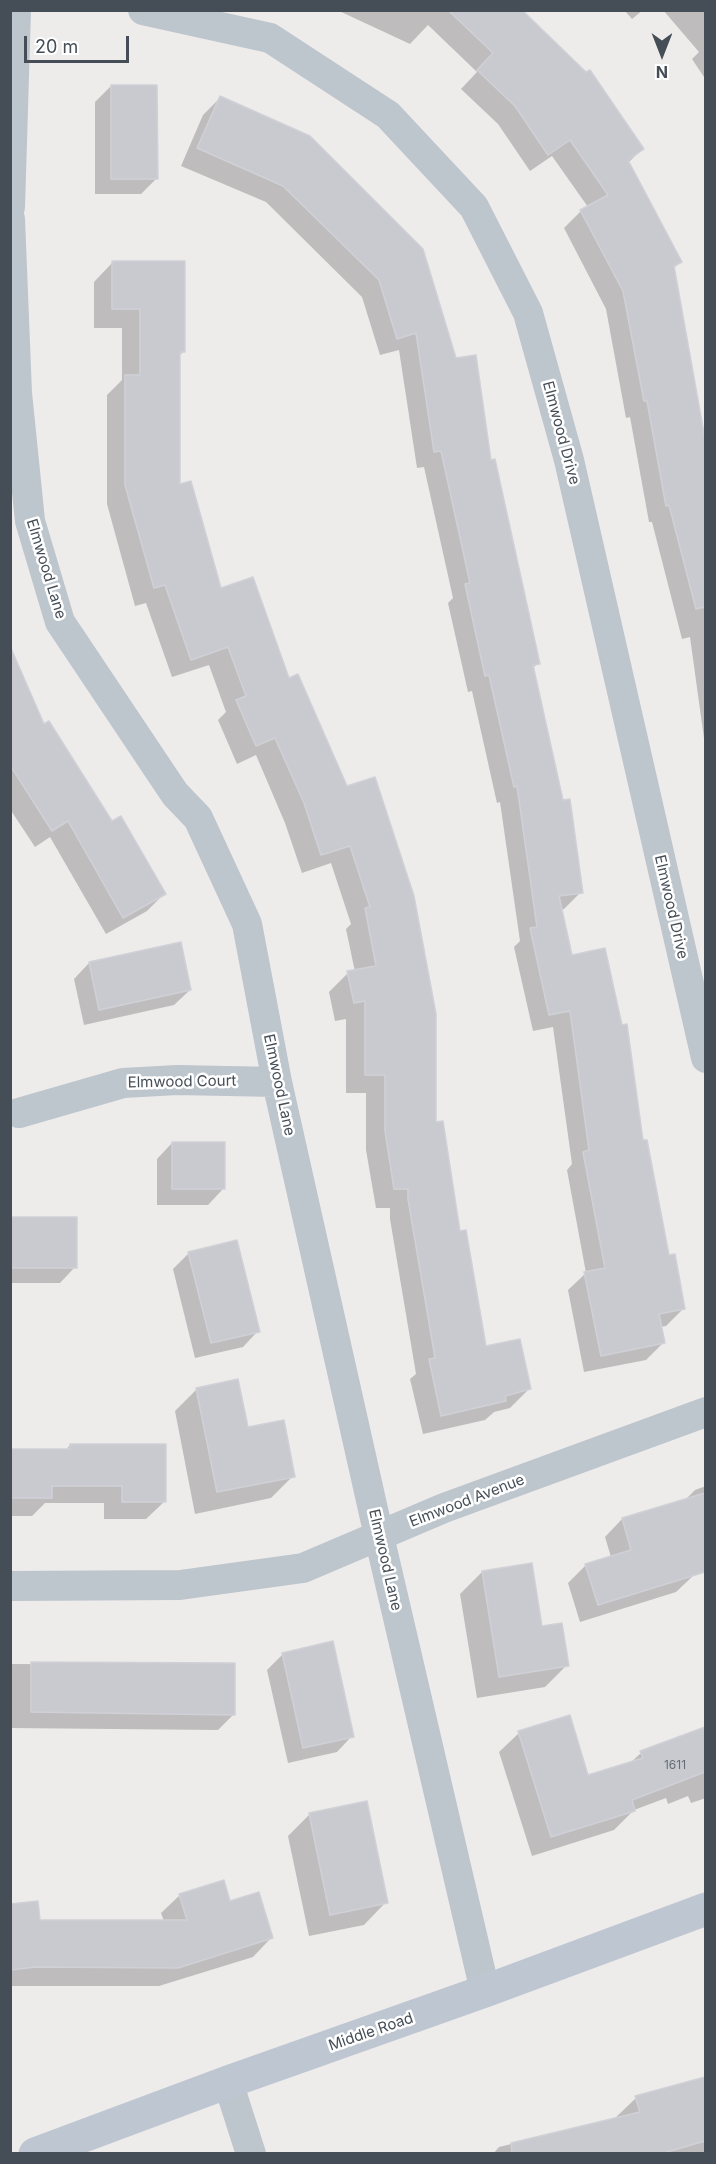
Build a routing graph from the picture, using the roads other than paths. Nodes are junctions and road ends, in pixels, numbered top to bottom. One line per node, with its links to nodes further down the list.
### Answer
1 (16, 10): 3 (street)
2 (142, 10): 5 (street, Elmwood Drive)
3 (10, 207)
4 (10, 219): 6 (street, Elmwood Lane)
5 (705, 1058)
6 (278, 1082): 7 (street, Elmwood Court); 9 (street, Elmwood Lane)
7 (19, 1113)
8 (705, 1412): 9 (street, Elmwood Avenue)
9 (379, 1536): 10 (street, Elmwood Avenue); 12 (street, Elmwood Lane)
10 (10, 1586)
11 (705, 1909): 12 (main road, Middle Road)
12 (485, 1991): 13 (main road, Middle Road)
13 (228, 2082): 14 (main road, Middle Road); 15 (street)
14 (35, 2154)
15 (250, 2154)

